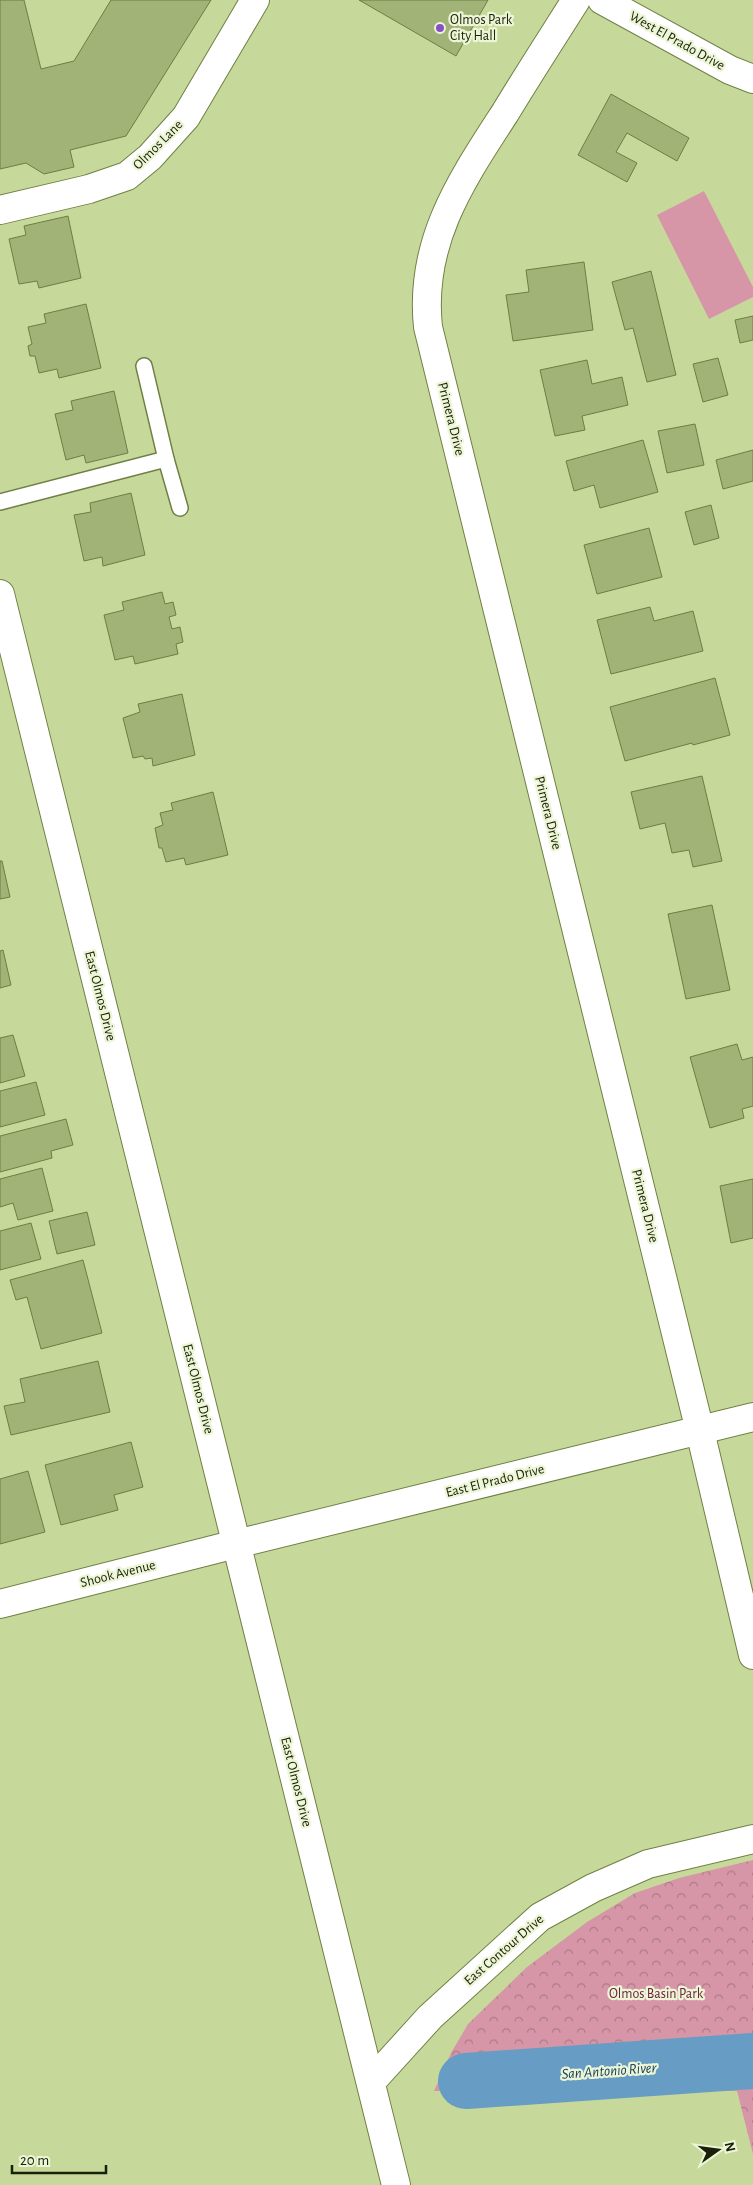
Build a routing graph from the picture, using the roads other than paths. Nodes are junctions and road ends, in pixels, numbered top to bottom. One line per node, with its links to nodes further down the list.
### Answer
1 (255, 0): 5 (street, Olmos Lane)
2 (576, 0): 12 (street, Primera Drive)
3 (602, 0): 4 (street, West El Prado Drive)
4 (753, 80)
5 (0, 210)
6 (144, 366): 7 (lane)
7 (166, 459): 8 (lane); 9 (lane)
8 (0, 502)
9 (180, 508)
10 (0, 594): 13 (street, East Olmos Drive)
11 (753, 1417): 12 (street, East El Prado Drive)
12 (700, 1431): 13 (street, East El Prado Drive); 15 (street, Primera Drive)
13 (236, 1544): 14 (street, Shook Avenue); 17 (street, East Olmos Drive)
14 (0, 1604)
15 (753, 1655)
16 (753, 1839): 17 (street, East Contour Drive)
17 (371, 2082): 18 (street, East Olmos Drive)
18 (396, 2185)

